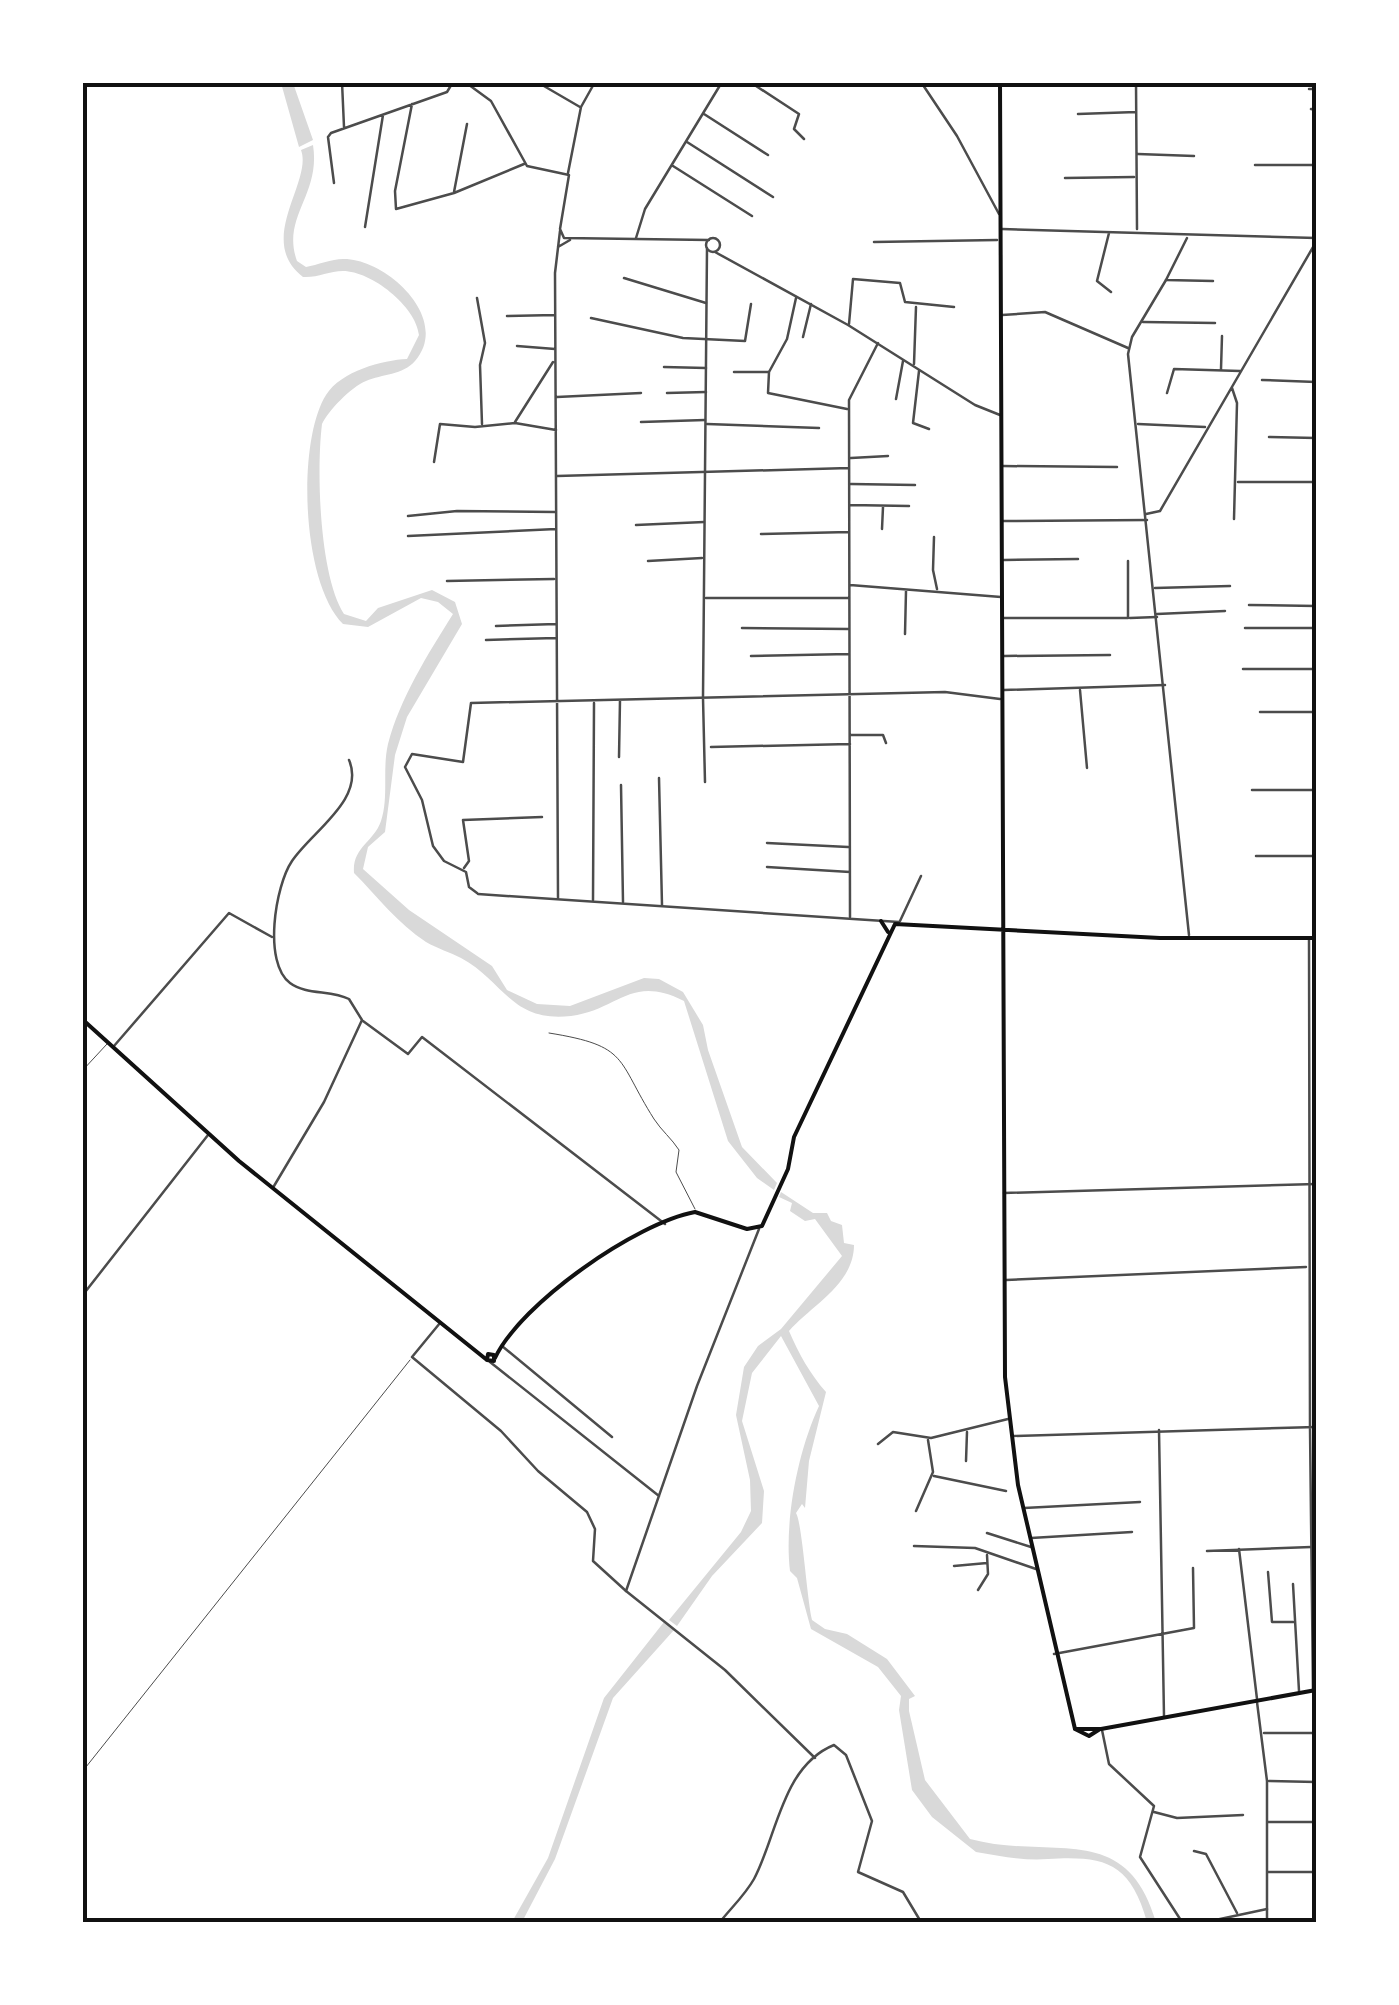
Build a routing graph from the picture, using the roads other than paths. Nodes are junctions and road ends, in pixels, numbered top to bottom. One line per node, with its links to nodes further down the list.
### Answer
1 (342, 82): 20 (street)
2 (453, 82): 13 (street)
3 (465, 82): 26 (street)
4 (537, 82): 14 (street)
5 (595, 82): 14 (street)
6 (722, 82): 16 (street)
7 (750, 82): 21 (street)
8 (921, 82): 35 (street)
9 (1000, 82): 34 (main road)
10 (1136, 82): 15 (street)
11 (1309, 88): 12 (street)
12 (1316, 88)
13 (412, 104): 18 (street); 36 (street)
14 (581, 108): 30 (street)
15 (1136, 112): 17 (street); 23 (street)
16 (702, 113): 22 (street); 24 (street)
17 (1078, 114)
18 (382, 115): 20 (street); 40 (street)
19 (467, 124): 36 (street)
20 (345, 128): 33 (street)
21 (804, 140)
22 (686, 142): 27 (street); 37 (street)
23 (1136, 154): 25 (street); 31 (street)
24 (768, 155)
25 (1194, 156)
26 (525, 164): 30 (street); 36 (street)
27 (672, 165): 38 (street); 46 (street)
28 (1254, 165): 29 (street)
29 (1316, 166)
30 (568, 173): 41 (street)
31 (1136, 177): 32 (street); 43 (street)
32 (1065, 178)
33 (334, 183)
34 (1001, 189): 35 (street); 39 (main road)
35 (985, 191): 39 (street)
36 (454, 193)
37 (773, 197)
38 (752, 216)
39 (1002, 220): 42 (main road)
40 (365, 227)
41 (560, 229): 48 (street); 55 (street)
42 (1002, 229): 44 (street); 50 (main road)
43 (1137, 230): 44 (street); 45 (street)
44 (1109, 231): 62 (street)
45 (1188, 237): 51 (street); 60 (street)
46 (636, 238): 47 (street); 48 (street)
47 (696, 239): 49 (street); 54 (street)
48 (570, 240): 55 (street)
49 (709, 240): 53 (street); 54 (street)
50 (1002, 240): 52 (street); 71 (main road)
51 (1316, 240): 91 (street)
52 (874, 242)
53 (720, 243): 56 (street); 57 (street)
54 (706, 246): 56 (street); 58 (street)
55 (557, 248): 70 (street)
56 (714, 252): 57 (street); 58 (street)
57 (733, 259): 63 (street)
58 (707, 261): 65 (street)
59 (624, 278): 65 (street)
60 (1166, 280): 61 (street); 74 (street)
61 (1213, 280)
62 (1111, 292)
63 (796, 296): 67 (street); 93 (street)
64 (477, 298): 109 (street)
65 (706, 303): 79 (street)
66 (751, 304): 79 (street)
67 (812, 304): 76 (street); 78 (street)
68 (916, 304): 69 (street); 76 (street); 86 (street)
69 (954, 308)
70 (555, 315): 72 (street); 83 (street)
71 (1001, 315): 82 (street); 104 (main road)
72 (507, 316)
73 (591, 318): 79 (street)
74 (1141, 322): 75 (street); 82 (street)
75 (1215, 323)
76 (848, 325): 80 (street)
77 (1222, 336): 90 (street)
78 (803, 337)
79 (706, 341): 88 (street)
80 (878, 343): 84 (street); 103 (street)
81 (517, 346): 83 (street)
82 (1128, 348): 108 (street)
83 (555, 349): 85 (street)
84 (903, 359): 86 (street); 102 (street)
85 (555, 362): 101 (street); 107 (street)
86 (914, 366): 89 (street)
87 (664, 367): 88 (street)
88 (706, 368): 97 (street)
89 (919, 369): 104 (street); 112 (street)
90 (1221, 369): 91 (street); 100 (street)
91 (1240, 371): 96 (street)
92 (734, 372): 93 (street)
93 (769, 372): 103 (street)
94 (1262, 380): 95 (street)
95 (1316, 382)
96 (1231, 387): 111 (street); 124 (street)
97 (706, 392): 99 (street); 106 (street)
98 (641, 393): 101 (street)
99 (667, 393)
100 (1167, 393)
101 (556, 397): 113 (street)
102 (896, 399)
103 (848, 410): 117 (street)
104 (1002, 415): 119 (main road)
105 (641, 422): 106 (street)
106 (706, 422): 110 (street); 122 (street)
107 (514, 423): 109 (street); 113 (street)
108 (1136, 424): 111 (street); 132 (street)
109 (483, 425): 118 (street)
110 (819, 428)
111 (1207, 428): 132 (street)
112 (929, 429)
113 (556, 430): 123 (street)
114 (1269, 438): 115 (street)
115 (1316, 438)
116 (888, 456): 117 (street)
117 (849, 458): 121 (street)
118 (434, 462)
119 (1002, 466): 120 (street); 137 (main road)
120 (1117, 466)
121 (849, 468): 122 (street); 126 (street)
122 (704, 473): 123 (street); 136 (street)
123 (555, 476): 131 (street)
124 (1235, 482): 125 (street); 134 (street)
125 (1316, 482)
126 (849, 484): 127 (street); 128 (street)
127 (916, 484)
128 (849, 505): 129 (street); 141 (street)
129 (883, 505): 130 (street); 140 (street)
130 (908, 506)
131 (556, 512): 133 (street); 139 (street)
132 (1146, 514): 135 (street)
133 (408, 516)
134 (1234, 519)
135 (1147, 520): 137 (street); 154 (street)
136 (704, 522): 138 (street); 145 (street)
137 (1002, 522): 147 (main road)
138 (636, 525)
139 (556, 529): 143 (street); 150 (street)
140 (882, 529)
141 (849, 532): 142 (street); 152 (street)
142 (761, 534)
143 (408, 536)
144 (934, 536): 156 (street)
145 (705, 558): 148 (street); 158 (street)
146 (1078, 559): 147 (street)
147 (1002, 560): 157 (main road)
148 (648, 561)
149 (1128, 561): 165 (street)
150 (556, 579): 151 (street); 166 (street)
151 (448, 581)
152 (849, 585): 155 (street); 159 (street)
153 (1230, 586): 154 (street)
154 (1154, 588): 163 (street)
155 (906, 589): 156 (street); 172 (street)
156 (938, 592): 157 (street)
157 (1003, 597): 164 (main road)
158 (703, 598): 159 (street); 185 (street)
159 (849, 598): 171 (street)
160 (1249, 605): 161 (street)
161 (1316, 606)
162 (1225, 612): 163 (street)
163 (1157, 616): 165 (street); 181 (street)
164 (1003, 618): 165 (street); 177 (main road)
165 (1128, 618)
166 (558, 624): 167 (street); 173 (street)
167 (496, 626)
168 (742, 628): 171 (street)
169 (1245, 628): 170 (street)
170 (1316, 628)
171 (849, 629): 175 (street)
172 (905, 634)
173 (558, 638): 174 (street); 189 (street)
174 (486, 640)
175 (849, 654): 176 (street); 184 (street)
176 (750, 656)
177 (1002, 656): 178 (street); 182 (main road)
178 (1110, 656)
179 (1316, 668): 180 (street)
180 (1242, 669)
181 (1166, 685): 183 (street); 223 (street)
182 (1002, 690): 183 (street); 187 (main road)
183 (1080, 690): 198 (street)
184 (850, 693): 185 (street); 187 (street); 192 (street)
185 (703, 697): 186 (street); 200 (street)
186 (620, 700): 188 (street); 196 (street)
187 (1002, 700): 220 (main road)
188 (594, 701): 189 (street); 214 (street)
189 (557, 702): 210 (street); 213 (street)
190 (1260, 712): 191 (street)
191 (1316, 712)
192 (850, 736): 193 (street); 194 (street)
193 (886, 743)
194 (850, 744): 195 (street); 206 (street)
195 (711, 746)
196 (619, 757)
197 (349, 760): 222 (street)
198 (1088, 768)
199 (659, 778): 216 (street)
200 (704, 782)
201 (621, 784): 215 (street)
202 (1252, 790): 203 (street)
203 (1316, 790)
204 (542, 817): 210 (street)
205 (767, 843): 206 (street)
206 (850, 847): 211 (street)
207 (1256, 856): 208 (street)
208 (1316, 856)
209 (767, 867): 211 (street)
210 (463, 869): 213 (street)
211 (850, 872): 217 (street)
212 (921, 876): 219 (street)
213 (558, 899): 214 (street)
214 (592, 902): 215 (street)
215 (623, 904): 216 (street)
216 (662, 906): 217 (street)
217 (850, 919): 218 (street)
218 (881, 921): 219 (street); 221 (main road)
219 (900, 922): 220 (main road); 221 (main road)
220 (1002, 929): 223 (main road); 241 (main road)
221 (888, 932): 244 (main road)
222 (274, 937): 227 (street); 229 (street)
223 (1189, 938): 224 (main road)
224 (1309, 938): 225 (main road); 231 (street)
225 (1316, 938)
226 (82, 1019): 229 (main road)
227 (362, 1020): 240 (street); 243 (street)
228 (549, 1033): 242 (lane)
229 (111, 1044): 230 (lane); 235 (main road)
230 (82, 1071)
231 (1309, 1074): 232 (street); 233 (street)
232 (1316, 1074)
233 (1309, 1108): 234 (street); 236 (street)
234 (1316, 1108)
235 (209, 1134): 240 (main road); 253 (street)
236 (1308, 1150): 237 (street); 238 (street)
237 (1316, 1150)
238 (1309, 1184): 239 (street); 241 (street); 247 (street)
239 (1316, 1184)
240 (274, 1187): 254 (main road)
241 (1004, 1193): 250 (main road)
242 (695, 1212): 243 (main road); 245 (main road)
243 (665, 1224): 255 (main road)
244 (763, 1224): 245 (main road); 246 (street)
245 (747, 1229): 246 (street)
246 (754, 1239): 271 (street)
247 (1310, 1258): 248 (street); 249 (street)
248 (1316, 1258)
249 (1310, 1266): 250 (street); 252 (street)
250 (1004, 1280): 260 (main road)
251 (1316, 1283): 252 (street)
252 (1310, 1284): 259 (street)
253 (82, 1296)
254 (441, 1322): 256 (street); 257 (main road)
255 (502, 1346): 257 (main road); 265 (street)
256 (412, 1358): 291 (street); 304 (lane)
257 (491, 1359): 271 (street)
258 (1316, 1360): 259 (lane)
259 (1310, 1361): 261 (street)
260 (1008, 1419): 262 (street); 264 (main road)
261 (1314, 1427): 263 (street); 279 (street)
262 (967, 1429): 266 (street); 268 (street)
263 (1159, 1430): 264 (street); 294 (street)
264 (1010, 1436): 273 (main road)
265 (612, 1438)
266 (928, 1438): 267 (street); 269 (street)
267 (878, 1444)
268 (966, 1461)
269 (932, 1475): 270 (street); 274 (street)
270 (1006, 1491)
271 (660, 1497): 291 (street)
272 (1140, 1502): 273 (street)
273 (1022, 1508): 277 (main road)
274 (916, 1511)
275 (1132, 1532): 277 (street)
276 (987, 1533): 280 (street)
277 (1029, 1538): 280 (main road)
278 (914, 1546): 283 (street)
279 (1311, 1546): 281 (street); 293 (street)
280 (1031, 1547): 287 (main road)
281 (1239, 1549): 282 (street); 298 (street)
282 (1208, 1550)
283 (987, 1552): 284 (street); 287 (street)
284 (987, 1563): 285 (street); 290 (street)
285 (954, 1566)
286 (1194, 1568): 294 (street)
287 (1036, 1569): 295 (main road)
288 (1268, 1572): 292 (street)
289 (1293, 1584): 292 (street)
290 (978, 1590)
291 (626, 1591): 303 (street)
292 (1294, 1622): 297 (street)
293 (1314, 1623): 296 (street)
294 (1162, 1634): 295 (street); 299 (street)
295 (1054, 1654): 300 (main road)
296 (1315, 1690): 297 (main road)
297 (1299, 1693): 298 (main road)
298 (1257, 1700): 299 (main road); 301 (street)
299 (1164, 1718): 300 (main road)
300 (1101, 1729): 307 (street)
301 (1264, 1733): 302 (street); 305 (street)
302 (1316, 1733)
303 (815, 1758): 316 (street); 317 (street)
304 (82, 1772)
305 (1267, 1781): 306 (street); 309 (street)
306 (1316, 1782)
307 (1154, 1812): 308 (street); 318 (street)
308 (1244, 1815)
309 (1268, 1822): 310 (street); 312 (street)
310 (1316, 1822)
311 (1194, 1851): 315 (street)
312 (1268, 1872): 313 (street); 314 (street)
313 (1316, 1872)
314 (1266, 1909): 315 (street); 320 (street)
315 (1237, 1913): 319 (street)
316 (720, 1922)
317 (921, 1922)
318 (1182, 1922)
319 (1206, 1922)
320 (1267, 1922)

